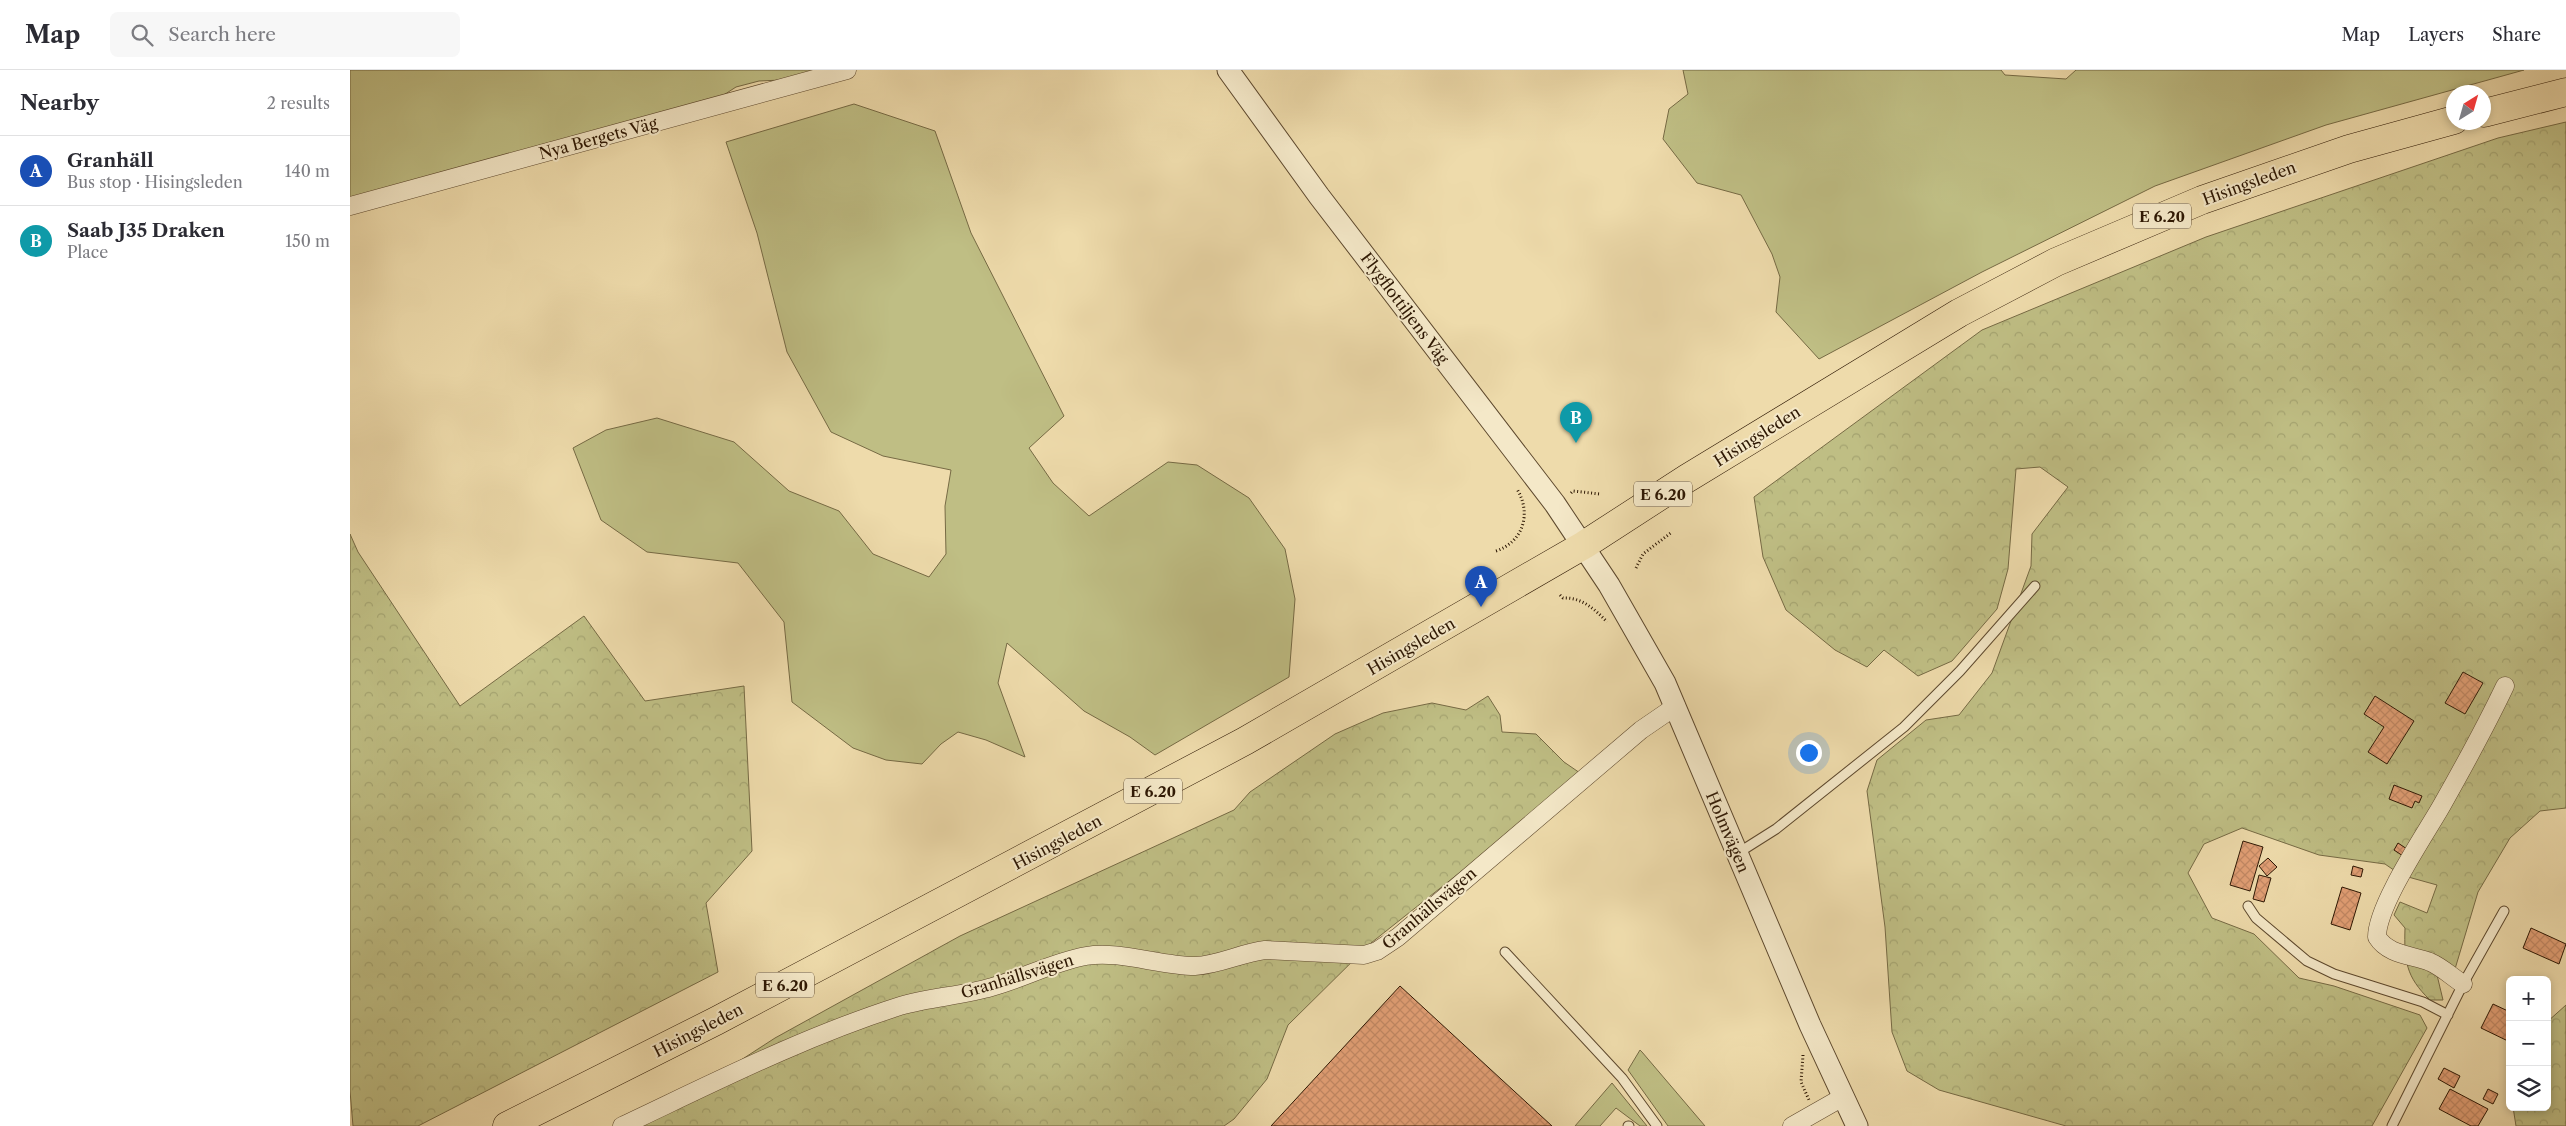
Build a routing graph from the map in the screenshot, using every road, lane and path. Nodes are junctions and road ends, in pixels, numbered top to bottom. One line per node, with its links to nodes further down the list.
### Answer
1 (847, 70): 6 (street, Nya Bergets Väg)
2 (1228, 70): 11 (street, Flygflottiljens Väg)
3 (2566, 92): 4 (highway)
4 (2491, 111)
5 (2446, 122): 11 (highway, Hisingsleden / E 6.20)
6 (350, 206)
7 (1517, 489): 12 (path)
8 (1572, 493): 9 (path)
9 (1600, 494)
10 (1672, 532): 13 (path)
11 (1584, 545): 16 (street, Holmvägen); 24 (highway, Hisingsleden / E 6.20)
12 (1496, 551)
13 (1636, 568)
14 (2036, 586): 17 (lane)
15 (2505, 686): 21 (street)
16 (1676, 706): 17 (street, Holmvägen); 25 (street, Granhällsvägen)
17 (1737, 853): 23 (street, Holmvägen)
18 (2248, 906): 22 (lane)
19 (2504, 911): 21 (lane)
20 (1505, 952): 26 (lane)
21 (2463, 984): 22 (lane)
22 (2448, 1015): 29 (lane)
23 (1842, 1096): 27 (street); 28 (street, Holmvägen)
24 (507, 1126)
25 (622, 1126)
26 (1657, 1126)
27 (1792, 1126)
28 (1857, 1126)
29 (2392, 1126)

